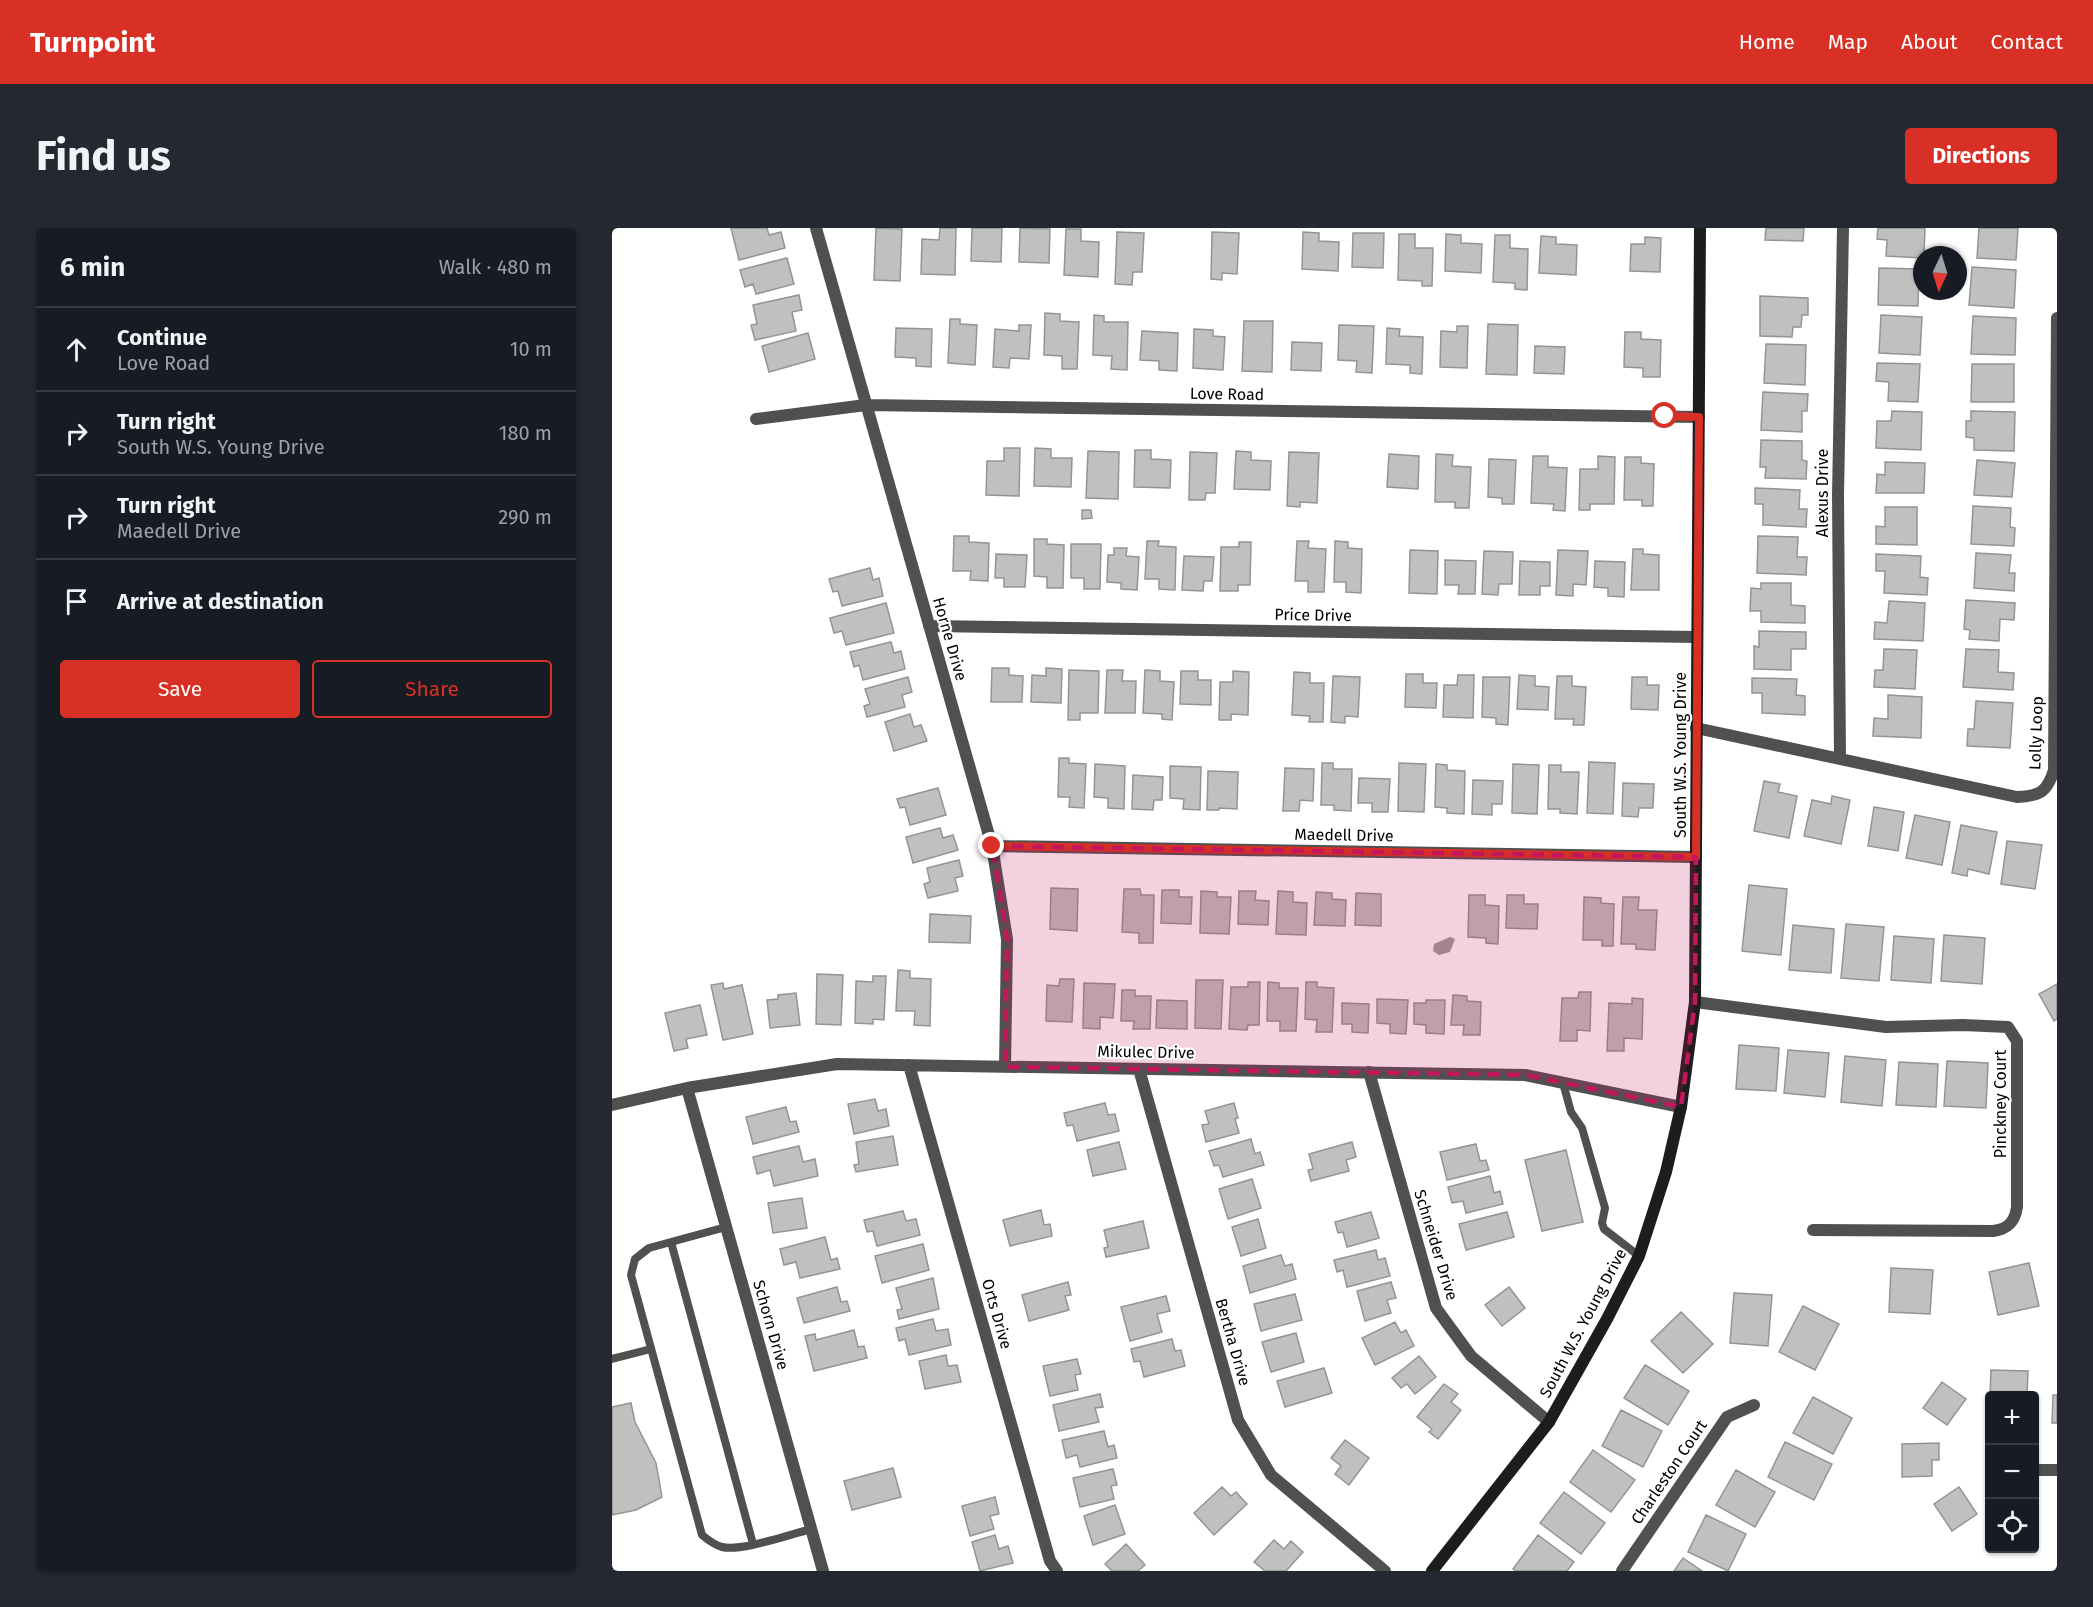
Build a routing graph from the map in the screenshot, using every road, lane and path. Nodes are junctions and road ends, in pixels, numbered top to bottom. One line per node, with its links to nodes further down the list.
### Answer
1 (816, 228): 5 (street, Horne Drive)
2 (1700, 228): 6 (main road, South W.S. Young Drive)
3 (1843, 228): 11 (street, Alexus Drive)
4 (2057, 318): 11 (street, Lolly Loop)
5 (866, 405): 6 (street, Love Road); 7 (street, Love Road); 8 (street, Horne Drive)
6 (1699, 417): 9 (main road, South W.S. Young Drive)
7 (756, 419)
8 (929, 626): 9 (street, Price Drive); 12 (street, Horne Drive)
9 (1697, 637): 10 (main road, South W.S. Young Drive)
10 (1696, 728): 11 (street, Lolly Loop); 13 (main road, South W.S. Young Drive)
11 (1840, 759)
12 (992, 846): 13 (street, Maedell Drive); 16 (street, Horne Drive)
13 (1696, 857): 14 (main road, South W.S. Young Drive)
14 (1695, 1002): 22 (main road, South W.S. Young Drive); 24 (street, Pinckney Court)
15 (909, 1065): 16 (street, Mikulec Drive); 20 (street, Mikulec Drive); 36 (street, Orts Drive)
16 (1005, 1067): 17 (street, Mikulec Drive)
17 (1139, 1069): 18 (street, Mikulec Drive); 37 (street, Bertha Drive)
18 (1369, 1072): 19 (street, Mikulec Drive); 30 (street, Schneider Drive)
19 (1563, 1083): 22 (street, Mikulec Drive); 26 (lane)
20 (687, 1088): 21 (street, Mikulec Drive); 23 (street, Schorn Drive)
21 (612, 1105)
22 (1681, 1107): 26 (main road, South W.S. Young Drive)
23 (726, 1227): 25 (lane); 33 (street, Schorn Drive)
24 (1813, 1230)
25 (671, 1242): 27 (lane); 34 (lane)
26 (1639, 1256): 30 (main road, South W.S. Young Drive)
27 (651, 1348): 28 (lane); 34 (lane)
28 (612, 1359)
29 (1754, 1405): 39 (street, Charleston Court)
30 (1549, 1422): 38 (main road, South W.S. Young Drive)
31 (2039, 1470): 32 (street)
32 (2057, 1470)
33 (812, 1529): 34 (lane); 35 (street, Schorn Drive)
34 (753, 1544)
35 (823, 1571)
36 (1057, 1571)
37 (1384, 1571)
38 (1432, 1571)
39 (1622, 1571)

